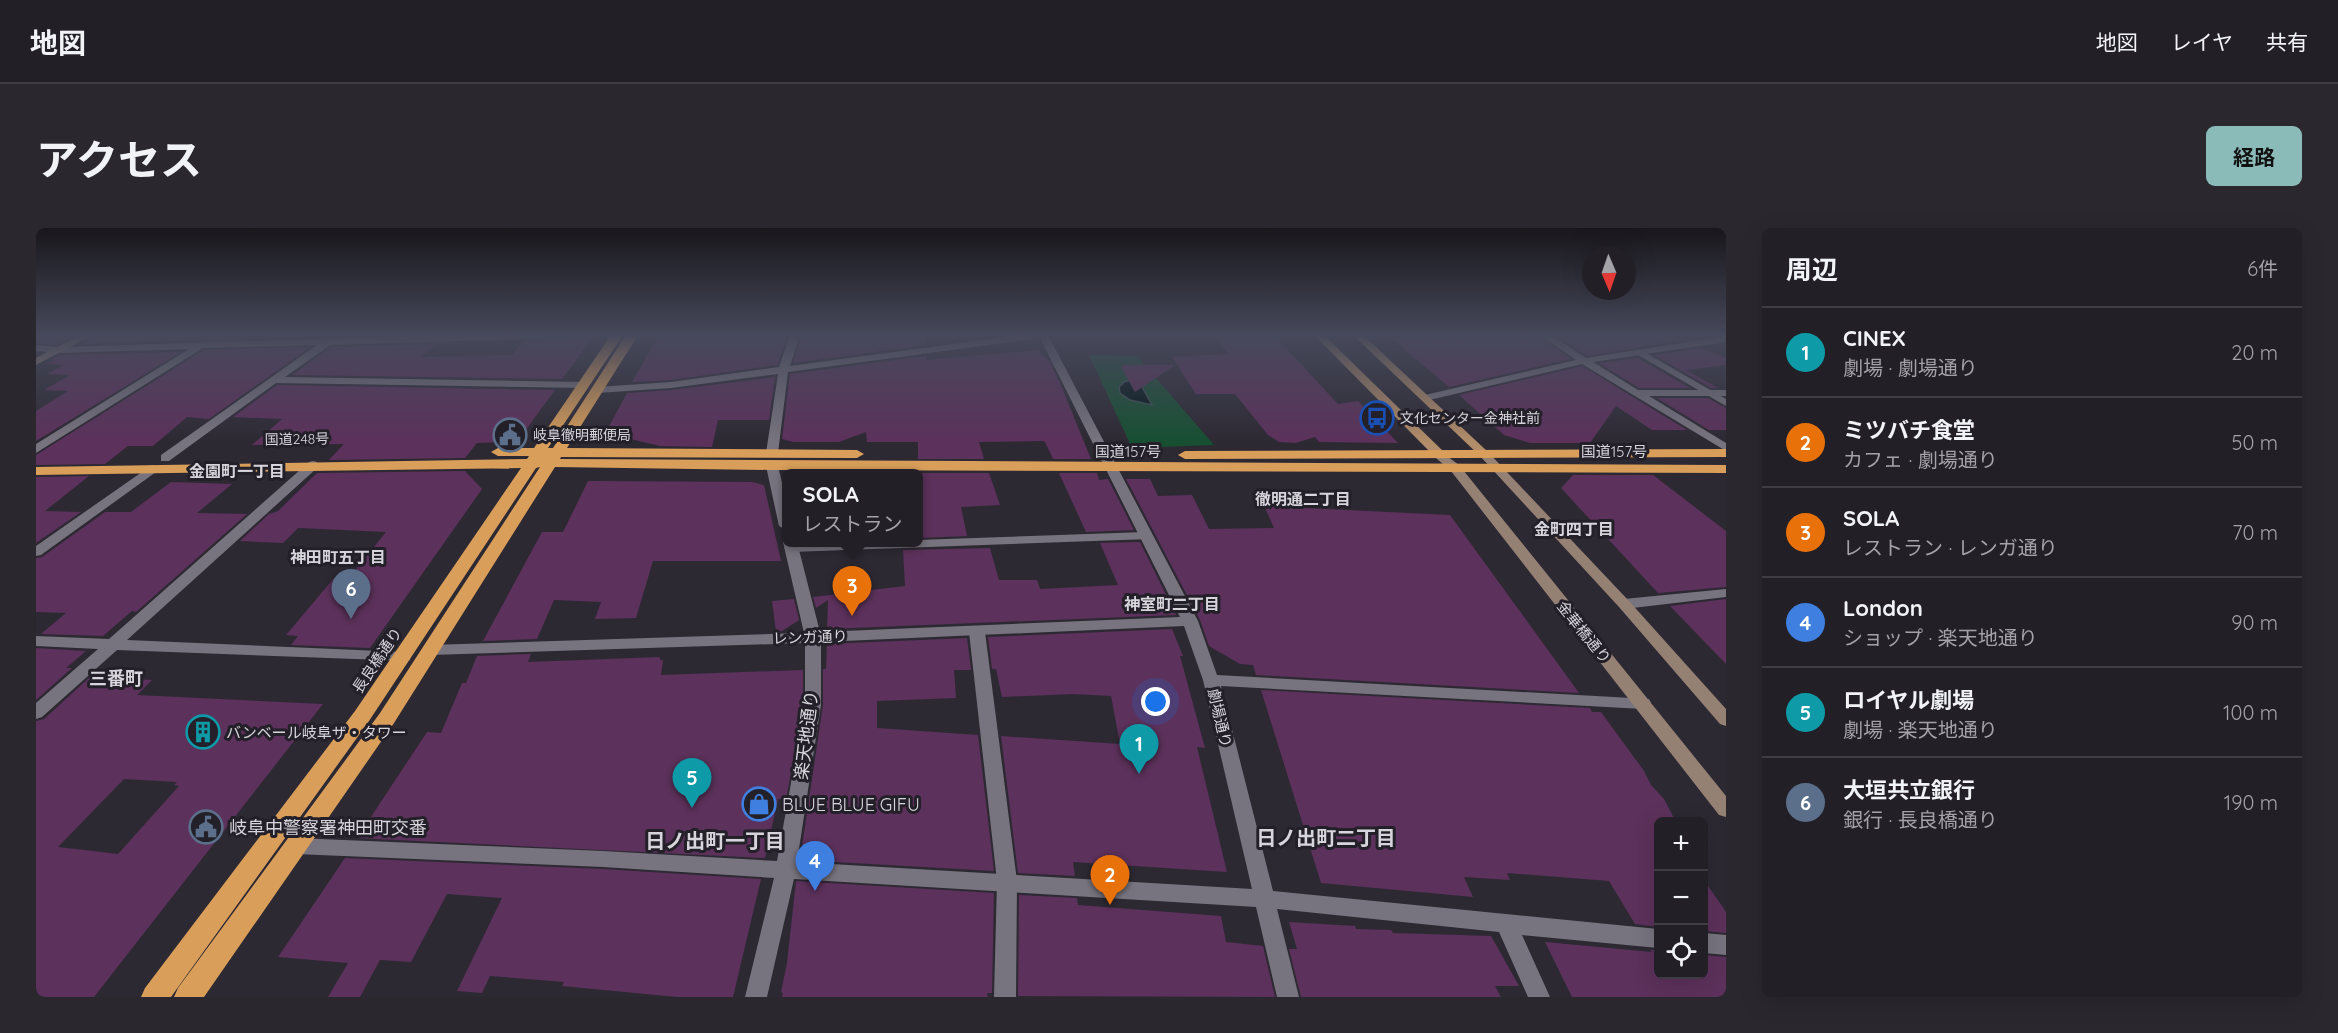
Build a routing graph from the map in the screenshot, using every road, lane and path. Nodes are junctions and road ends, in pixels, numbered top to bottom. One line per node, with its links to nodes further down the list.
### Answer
1 (160, 371): 20 (street)
2 (288, 371): 12 (street)
3 (593, 371): 13 (highway, 長良橋通り)
4 (609, 371): 14 (highway, 長良橋通り)
5 (783, 371): 14 (street); 27 (street)
6 (1060, 371): 29 (street, 劇場通り)
7 (1355, 371): 24 (main road)
8 (1396, 371): 18 (main road)
9 (1545, 371): 18 (street)
10 (1599, 371): 15 (street)
11 (1672, 371): 16 (street)
12 (276, 380): 13 (street); 26 (street)
13 (584, 385): 25 (highway, 長良橋通り)
14 (597, 390): 25 (highway, 長良橋通り)
15 (1635, 393): 16 (street); 21 (street)
16 (1710, 393): 17 (street); 19 (street)
17 (1726, 393)
18 (1425, 398): 23 (main road)
19 (1726, 403)
20 (36, 448)
21 (1726, 448)
22 (1726, 453): 23 (highway, 国道157号)
23 (1484, 454): 24 (highway, 国道157号); 31 (main road)
24 (1440, 455): 29 (highway, 国道157号); 32 (main road, 金華橋通り)
25 (545, 457): 26 (highway, 国道248号); 27 (highway, 国道157号); 30 (highway, 国道248号); 48 (highway, 長良橋通り); 49 (highway, 長良橋通り)
26 (165, 458): 28 (highway, 国道248号)
27 (772, 459): 29 (highway, 国道157号); 36 (street)
28 (36, 460)
29 (1109, 461): 32 (highway, 国道157号); 37 (street, 劇場通り)
30 (313, 465): 33 (highway, 国道248号); 47 (street)
31 (1498, 467): 32 (highway, 国道157号); 34 (highway, 国道157号); 42 (main road)
32 (1455, 468): 51 (main road, 金華橋通り)
33 (152, 469): 35 (highway, 国道248号); 40 (street)
34 (1726, 469)
35 (36, 471)
36 (782, 507)
37 (1145, 536): 38 (street); 43 (street, 劇場通り)
38 (923, 542)
39 (791, 547): 45 (street, 楽天地通り)
40 (36, 552)
41 (1726, 593): 42 (street)
42 (1624, 604): 53 (main road)
43 (1190, 621): 44 (street, レンガ通り); 50 (street, 劇場通り)
44 (977, 632): 45 (street, レンガ通り); 57 (street)
45 (813, 637): 48 (street, レンガ通り); 56 (street, 楽天地通り)
46 (36, 641): 47 (street)
47 (113, 644): 49 (street); 52 (street)
48 (430, 650): 55 (highway, 長良橋通り)
49 (403, 657): 63 (highway, 長良橋通り)
50 (1211, 680): 51 (street); 58 (street, 劇場通り)
51 (1643, 703): 54 (main road, 金華橋通り)
52 (36, 713)
53 (1726, 720)
54 (1726, 810)
55 (296, 846): 56 (street); 64 (highway, 長良橋通り)
56 (786, 870): 57 (street); 65 (street, 楽天地通り)
57 (1007, 882): 58 (street); 66 (street)
58 (1263, 899): 59 (street); 67 (street, 劇場通り)
59 (1506, 923): 60 (street); 68 (street)
60 (1654, 938)
61 (1708, 943): 62 (street)
62 (1726, 945)
63 (155, 997)
64 (188, 997)
65 (756, 997)
66 (1005, 997)
67 (1288, 997)
68 (1539, 997)

